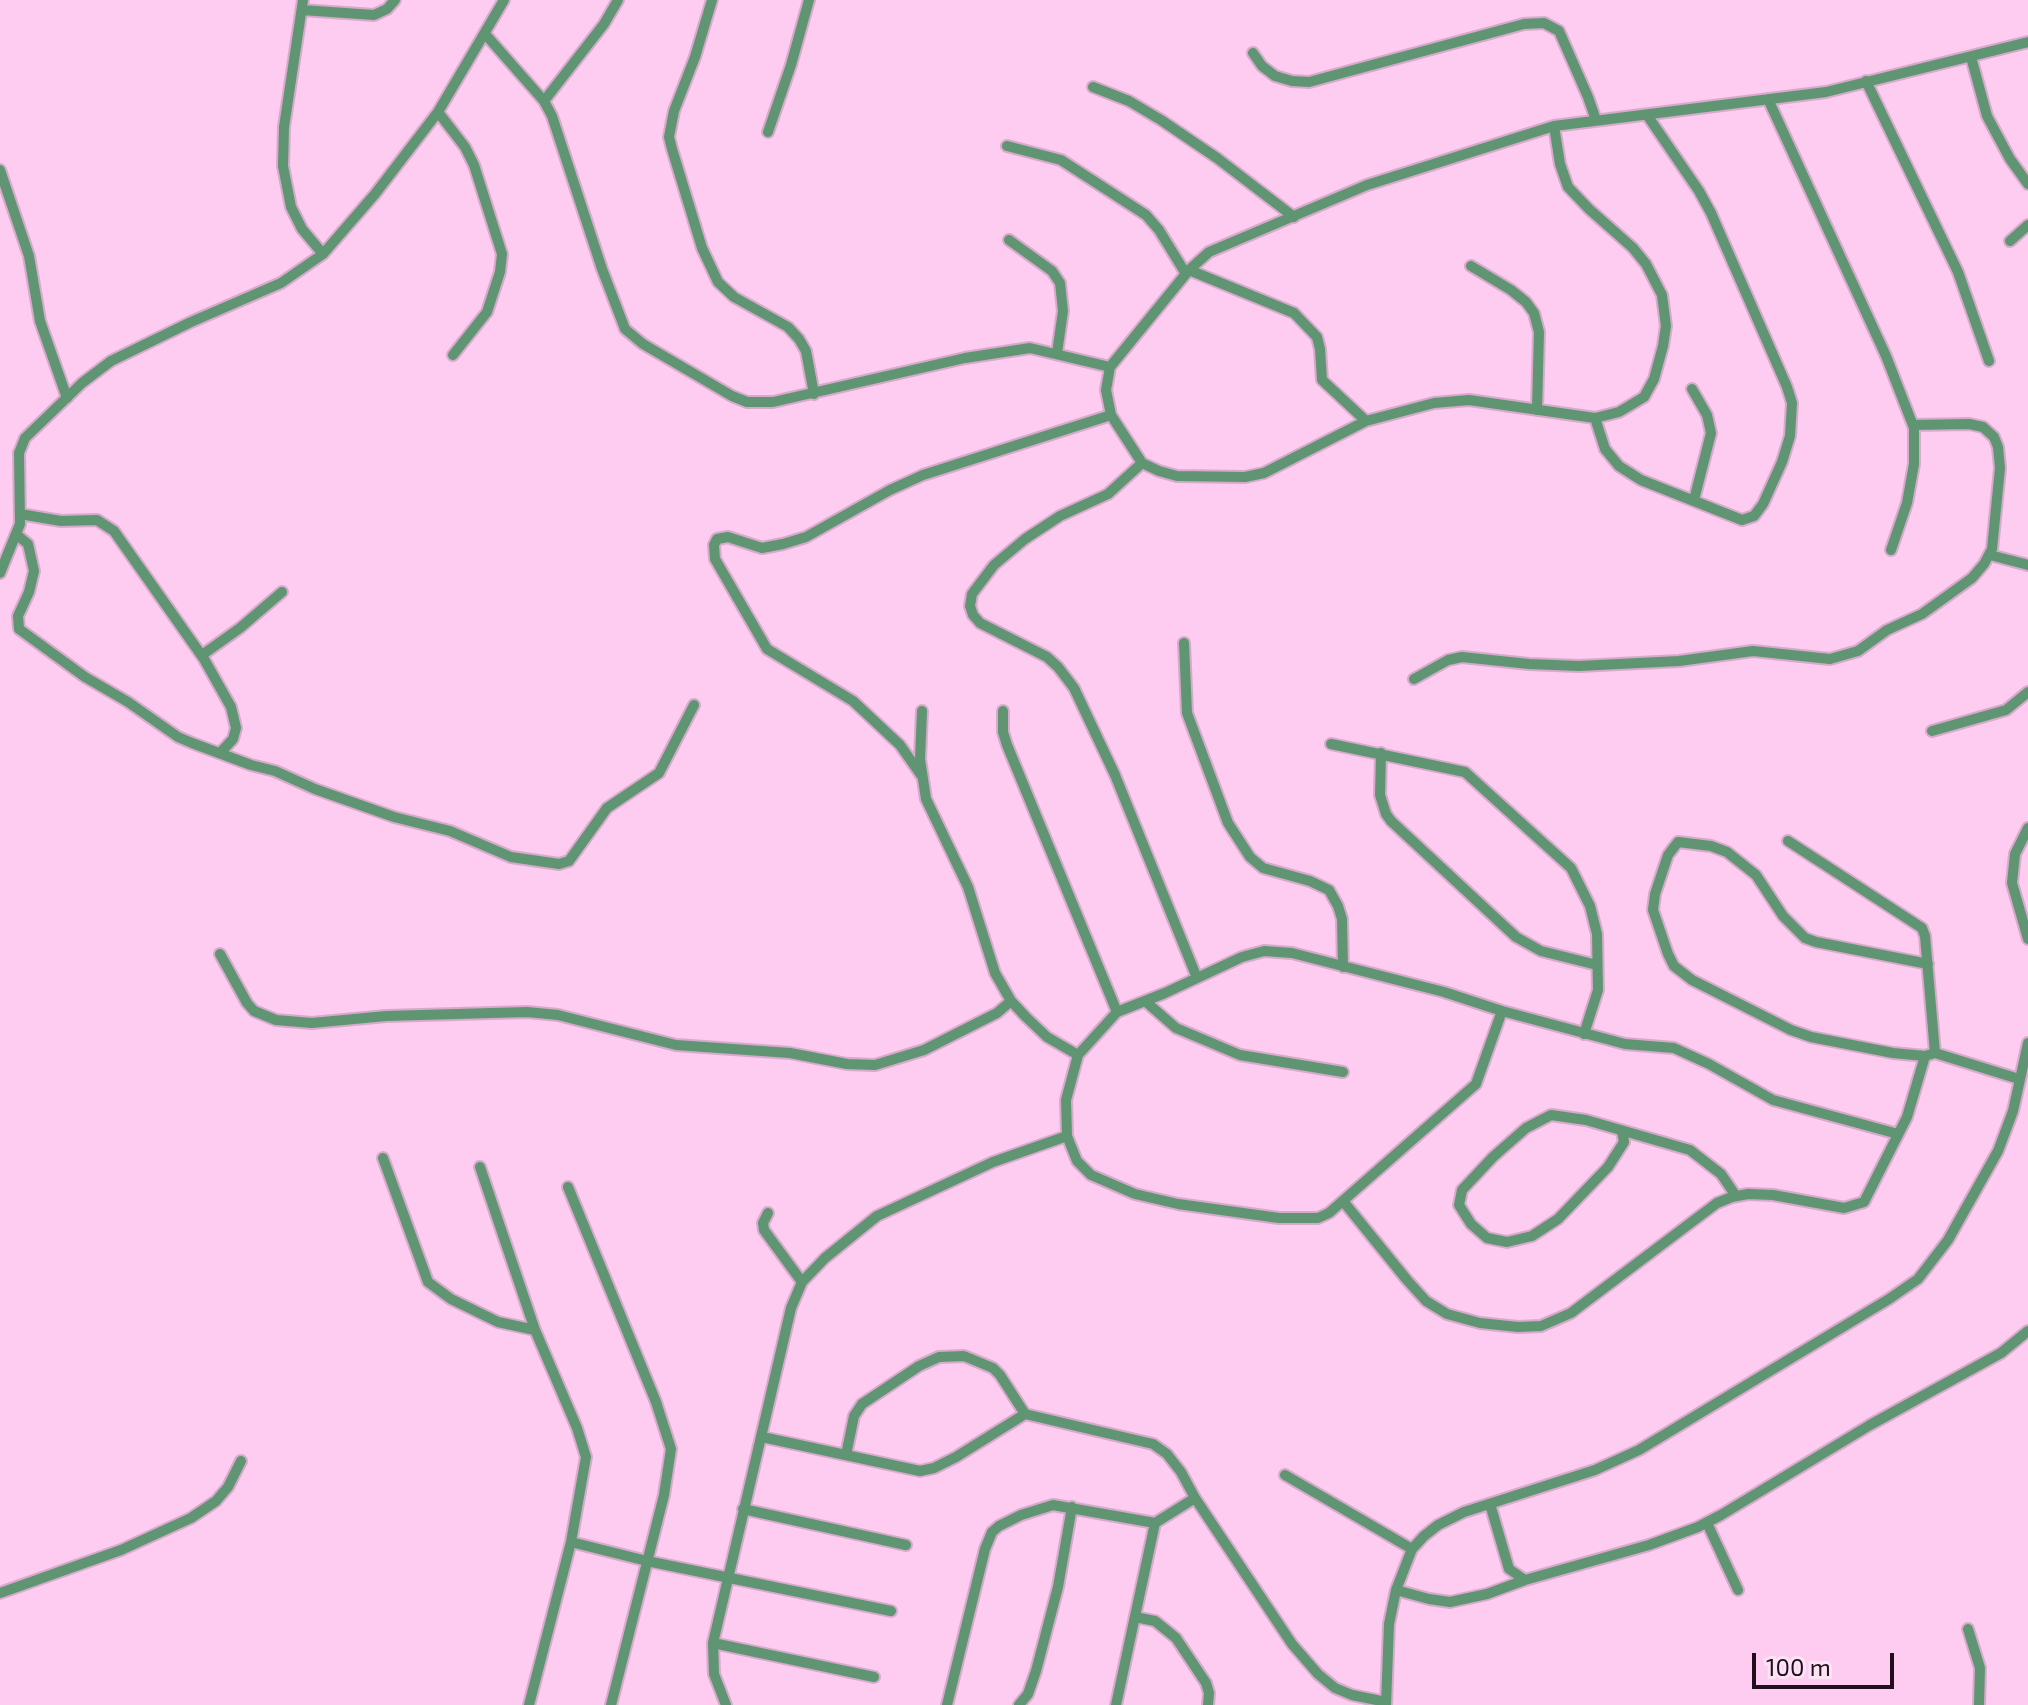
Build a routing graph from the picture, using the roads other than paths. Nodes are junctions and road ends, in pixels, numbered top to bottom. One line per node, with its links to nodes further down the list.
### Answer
1 (395, 0): 6 (street)
2 (504, 0): 7 (street)
3 (618, 0): 14 (street)
4 (712, 0): 35 (street)
5 (809, 0): 19 (street)
6 (302, 5): 27 (street)
7 (486, 35): 14 (street); 15 (street)
8 (2028, 42): 10 (street)
9 (1253, 53): 17 (street)
10 (1971, 57): 11 (street); 22 (street)
11 (1866, 81): 13 (street); 32 (street)
12 (1093, 87): 23 (street)
13 (1768, 99): 16 (street); 41 (street)
14 (544, 101): 35 (street)
15 (438, 112): 27 (street); 31 (street)
16 (1647, 115): 17 (street); 43 (street)
17 (1596, 120): 18 (street)
18 (1554, 126): 23 (street); 39 (street)
19 (768, 132)
20 (1007, 146): 29 (street)
21 (0, 170): 36 (street)
22 (2028, 184)
23 (1294, 217): 29 (street)
24 (2028, 225): 26 (street)
25 (1009, 240): 30 (street)
26 (2010, 241)
27 (323, 254): 36 (street)
28 (1471, 266): 37 (street)
29 (1187, 272): 33 (street); 40 (street)
30 (1057, 353): 33 (street); 35 (street)
31 (453, 355)
32 (1989, 361)
33 (1110, 367): 38 (street)
34 (1692, 389): 43 (street)
35 (814, 394)
36 (67, 398): 44 (street)
37 (1537, 410): 39 (street); 40 (street)
38 (1111, 415): 42 (street); 62 (street)
39 (1595, 418): 43 (street)
40 (1366, 421): 42 (street)
41 (1913, 425): 46 (street); 47 (street)
42 (1142, 463): 72 (street)
43 (1694, 500)
44 (20, 514): 45 (street); 52 (street)
45 (17, 535): 49 (street); 60 (street)
46 (1891, 550)
47 (1990, 555): 48 (street); 53 (street)
48 (2028, 565)
49 (0, 573)
50 (282, 592): 52 (street)
51 (1184, 643): 71 (street)
52 (202, 655): 60 (street)
53 (1414, 679)
54 (2028, 692): 58 (street)
55 (694, 705): 60 (street)
56 (922, 711): 62 (street)
57 (1003, 711): 76 (street)
58 (1932, 731)
59 (1331, 744): 61 (street)
60 (221, 752)
61 (1381, 753): 70 (street); 70 (street)
62 (921, 775): 73 (street)
63 (2028, 828): 65 (street)
64 (1788, 841): 69 (street)
65 (2015, 896): 66 (street); 67 (street)
66 (2028, 906)
67 (2028, 939)
68 (220, 954): 73 (street)
69 (1928, 964): 79 (street); 79 (street)
70 (1597, 965): 77 (street)
71 (1343, 967): 72 (street); 75 (street)
72 (1197, 978): 74 (street)
73 (1011, 1001): 80 (street)
74 (1145, 1001): 76 (street); 81 (street)
75 (1502, 1011): 77 (street); 90 (street)
76 (1117, 1012): 80 (street)
77 (1584, 1034): 84 (street)
78 (2028, 1043): 82 (street)
79 (1930, 1054): 82 (street); 84 (street)
80 (1078, 1055): 85 (street)
81 (1343, 1072)
82 (2019, 1079): 101 (street)
83 (1622, 1131): 83 (street); 89 (street)
84 (1898, 1134): 89 (street)
85 (1067, 1136): 90 (street); 92 (street)
86 (383, 1158): 93 (street)
87 (480, 1167): 93 (street)
88 (568, 1187): 109 (street)
89 (1736, 1196): 90 (street)
90 (1343, 1201)
91 (768, 1213): 92 (street)
92 (802, 1282): 96 (street)
93 (535, 1330): 106 (street)
94 (2028, 1331): 105 (street)
95 (1025, 1414): 97 (street); 97 (street); 100 (street)
96 (762, 1437): 97 (street); 103 (street)
97 (846, 1455)
98 (241, 1461): 114 (street)
99 (1285, 1475): 108 (street)
100 (1195, 1498): 104 (street); 120 (street)
101 (1490, 1504): 108 (street); 111 (street)
102 (1072, 1507): 104 (street); 124 (street); 125 (street)
103 (743, 1509): 107 (street); 110 (street)
104 (1155, 1523): 116 (street)
105 (1707, 1523): 111 (street); 113 (street)
106 (571, 1542): 109 (street); 121 (street)
107 (906, 1545)
108 (1412, 1549): 112 (street)
109 (647, 1561): 110 (street); 122 (street)
110 (727, 1577): 115 (street); 118 (street)
111 (1525, 1580): 112 (street)
112 (1396, 1590): 120 (street)
113 (1738, 1590)
114 (0, 1593)
115 (891, 1611)
116 (1135, 1617): 126 (street); 127 (street)
117 (1968, 1629): 128 (street)
118 (713, 1643): 119 (street); 123 (street)
119 (874, 1677)
120 (1386, 1704)
121 (529, 1705)
122 (611, 1705)
123 (726, 1705)
124 (947, 1705)
125 (1019, 1705)
126 (1116, 1705)
127 (1208, 1705)
128 (1979, 1705)

